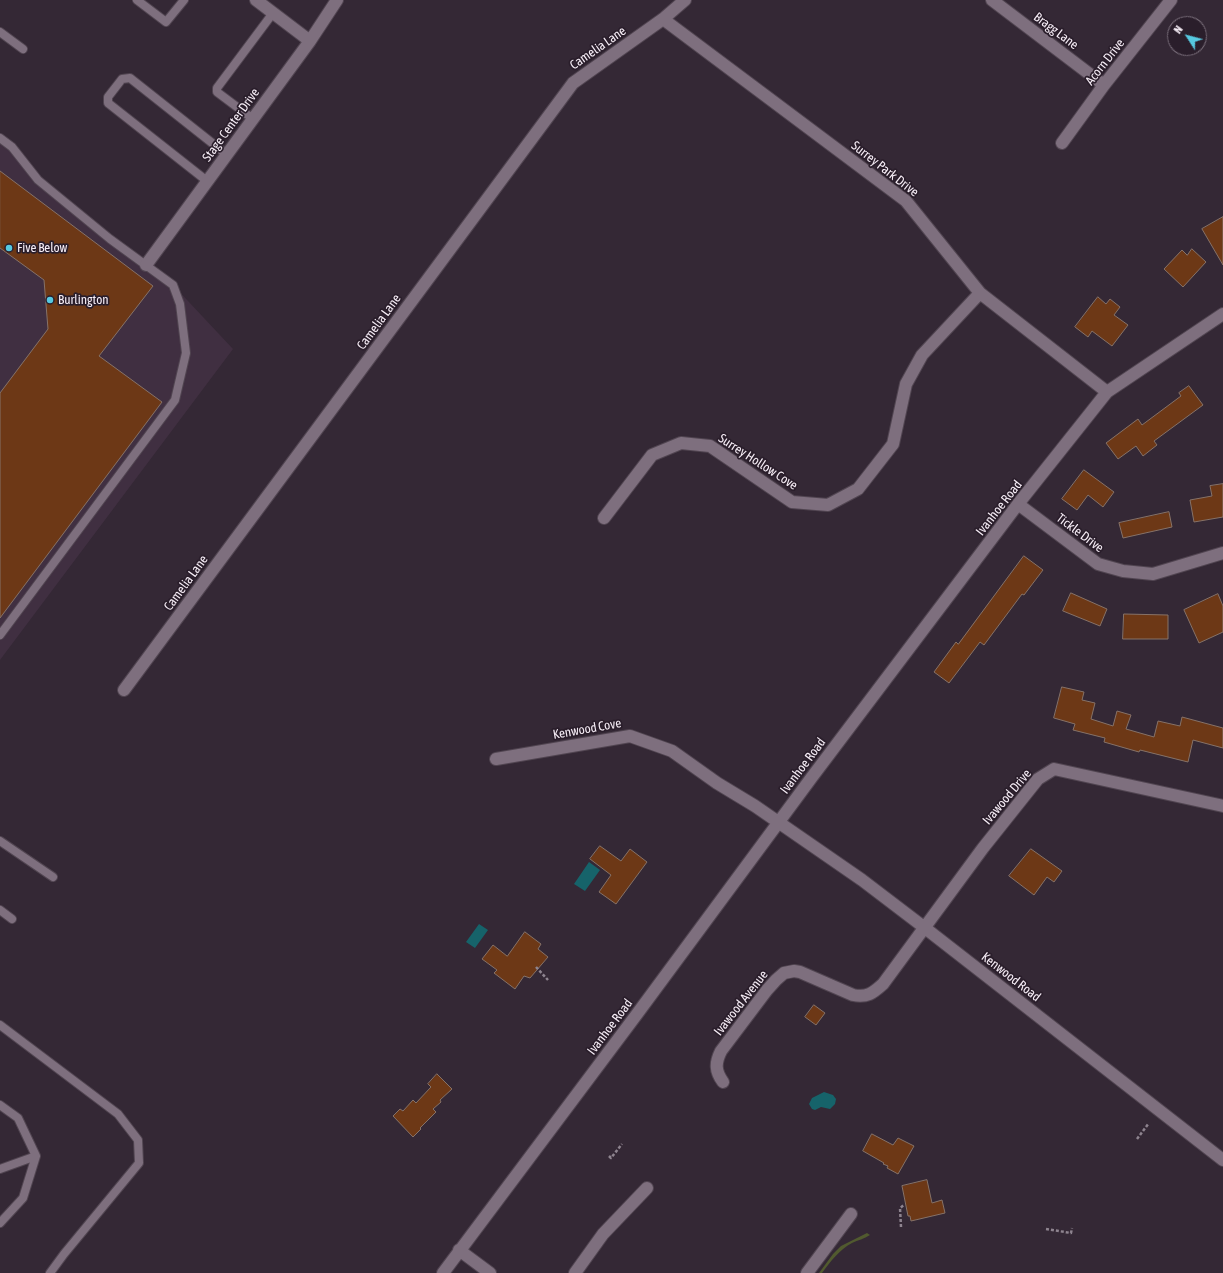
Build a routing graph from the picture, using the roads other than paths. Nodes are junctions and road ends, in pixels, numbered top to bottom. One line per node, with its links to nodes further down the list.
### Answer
1 (138, 0): 2 (lane)
2 (184, 0)
3 (256, 0): 8 (street)
4 (337, 0): 11 (street, Stage Center Drive)
5 (685, 0): 9 (street, Camelia Lane)
6 (992, 0): 13 (street, Bragg Lane)
7 (1171, 0): 13 (street, Acorn Drive)
8 (273, 13): 11 (street); 14 (lane)
9 (663, 19): 20 (street, Surrey Park Drive); 27 (street, Camelia Lane)
10 (0, 32): 12 (lane)
11 (310, 41): 14 (street, Stage Center Drive)
12 (23, 49)
13 (1104, 85): 16 (street, Acorn Drive)
14 (253, 118): 17 (street, Stage Center Drive)
15 (0, 138): 19 (lane)
16 (1062, 143)
17 (226, 154): 18 (street, Stage Center Drive); 18 (lane)
18 (207, 182): 19 (street, Stage Center Drive)
19 (146, 265): 26 (lane)
20 (980, 293): 22 (street, Surrey Park Drive); 24 (street, Surrey Hollow Cove)
21 (1223, 314): 22 (street, Ivanhoe Road)
22 (1107, 392): 23 (street, Ivanhoe Road)
23 (1018, 504): 25 (street, Tickle Drive); 30 (street, Ivanhoe Road)
24 (604, 518)
25 (1223, 553)
26 (0, 635)
27 (124, 690)
28 (496, 759): 30 (street, Kenwood Cove)
29 (1223, 806): 35 (street, Ivawood Drive)
30 (778, 822): 35 (street, Kenwood Road); 45 (street, Ivanhoe Road)
31 (0, 842): 32 (lane)
32 (53, 877)
33 (0, 910): 34 (lane)
34 (12, 919)
35 (925, 928): 37 (street, Ivawood Avenue); 40 (street, Kenwood Road)
36 (0, 1025): 46 (lane)
37 (723, 1082)
38 (0, 1105): 39 (lane)
39 (36, 1156): 41 (lane); 44 (lane)
40 (1223, 1160)
41 (0, 1169)
42 (647, 1188): 49 (street)
43 (851, 1214): 50 (street)
44 (0, 1223)
45 (459, 1250): 47 (street, Ivanhoe Road); 48 (street)
46 (50, 1273)
47 (443, 1273)
48 (490, 1273)
49 (575, 1273)
50 (807, 1273)

